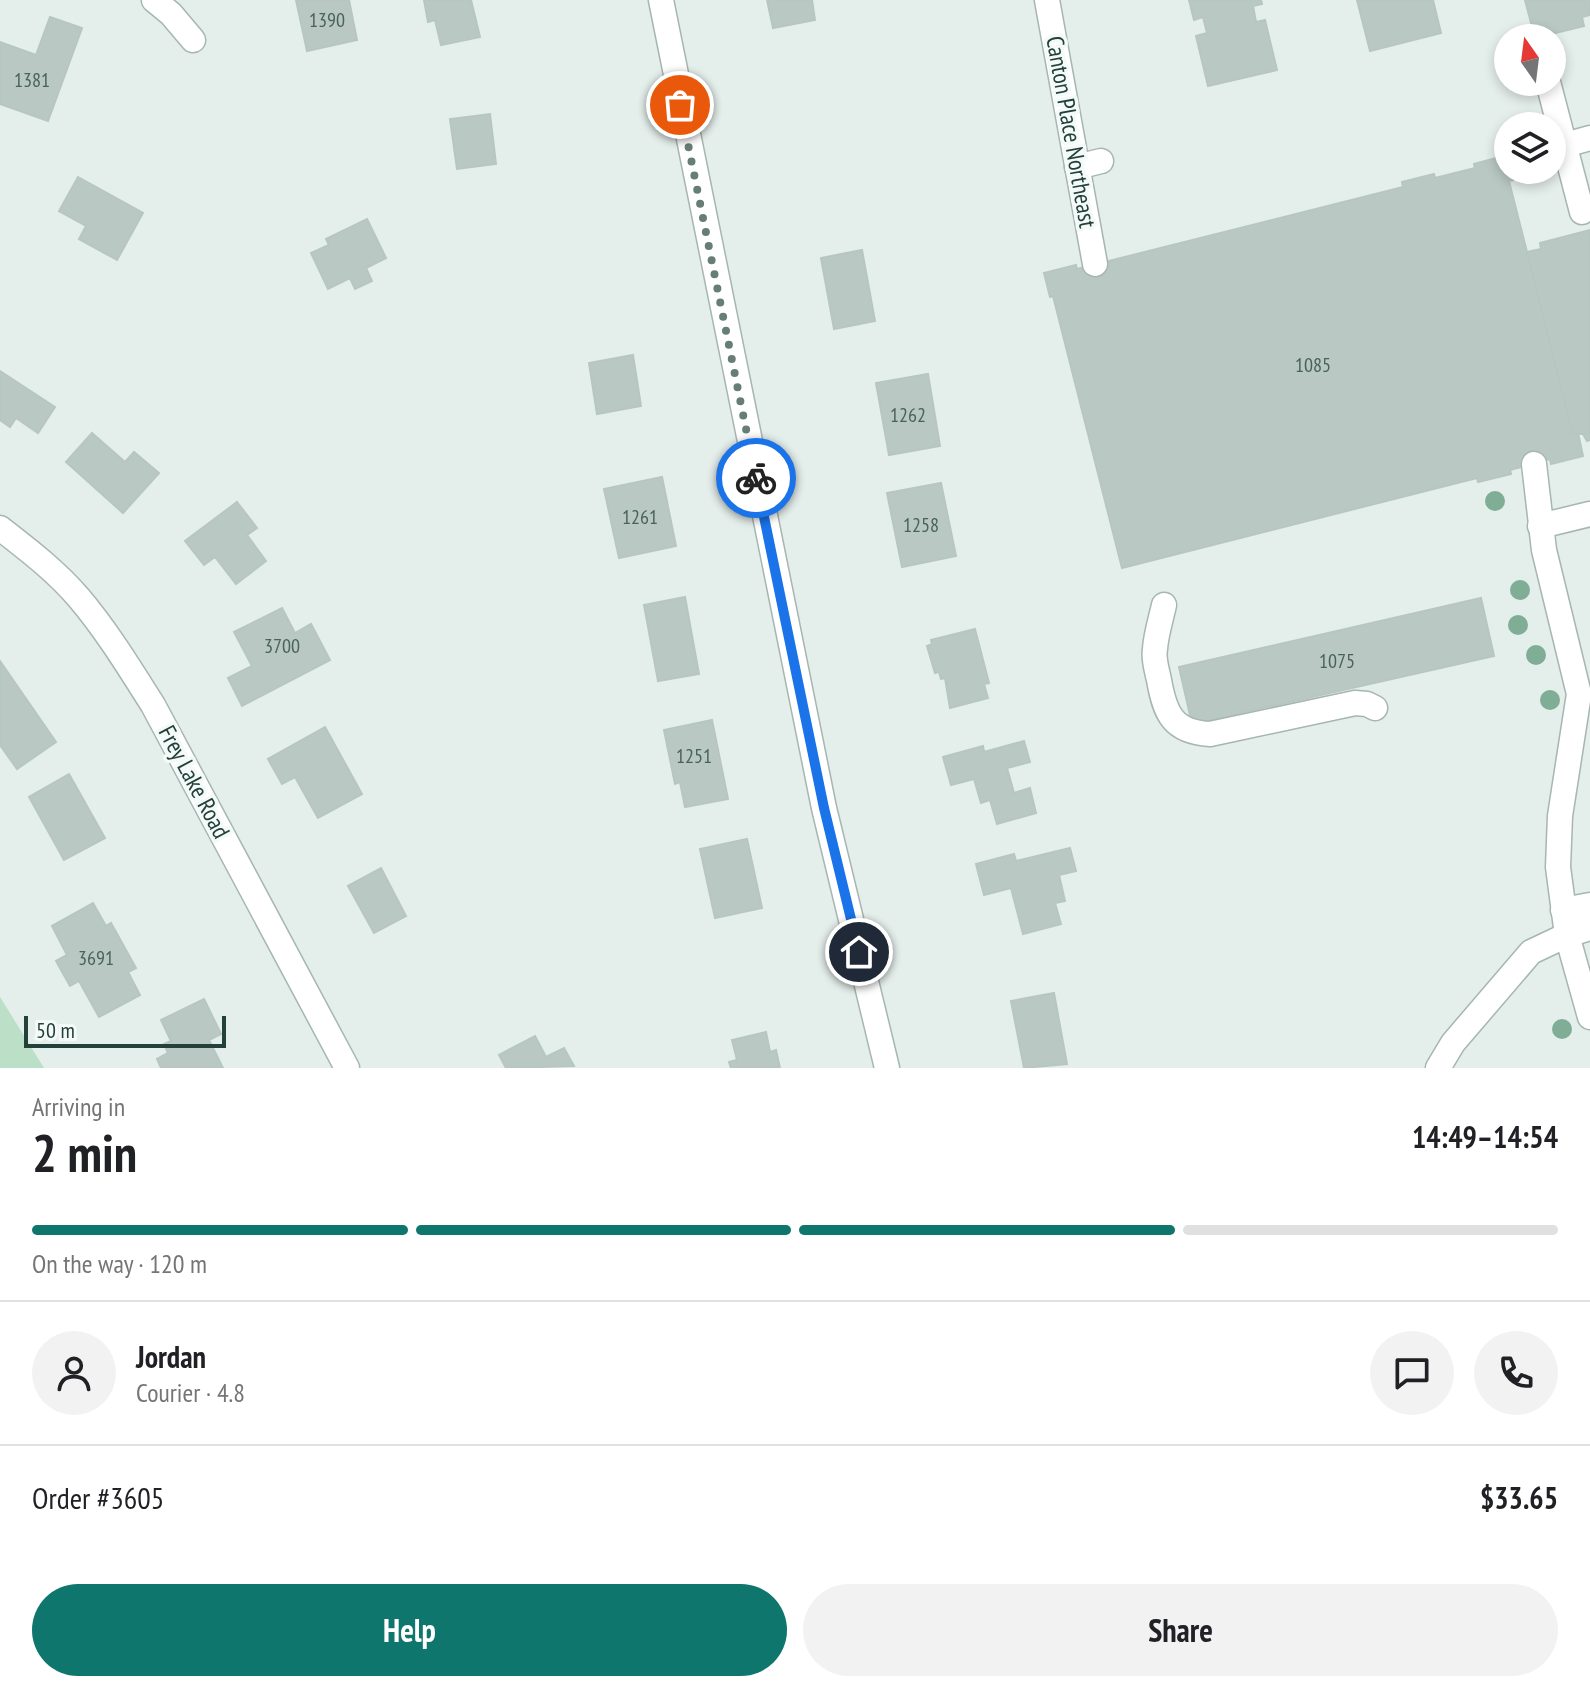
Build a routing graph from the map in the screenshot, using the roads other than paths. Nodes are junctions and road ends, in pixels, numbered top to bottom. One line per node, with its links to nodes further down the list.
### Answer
1 (154, 0): 4 (street)
2 (661, 0): 23 (street)
3 (1047, 0): 9 (street, Canton Place Northeast)
4 (193, 40)
5 (1590, 138): 6 (street)
6 (1566, 145)
7 (1566, 149): 10 (street)
8 (1101, 161): 9 (street)
9 (1077, 167): 11 (street, Canton Place Northeast)
10 (1582, 212)
11 (1095, 264)
12 (1534, 464): 14 (street)
13 (1590, 514): 14 (street)
14 (1540, 526): 19 (street)
15 (0, 528): 22 (street, Frey Lake Road)
16 (1164, 605): 17 (street)
17 (1375, 708)
18 (1590, 905): 19 (street)
19 (1563, 910): 20 (street)
20 (1579, 931): 21 (street); 24 (street)
21 (1590, 1017)
22 (347, 1068)
23 (887, 1068)
24 (1438, 1068)

